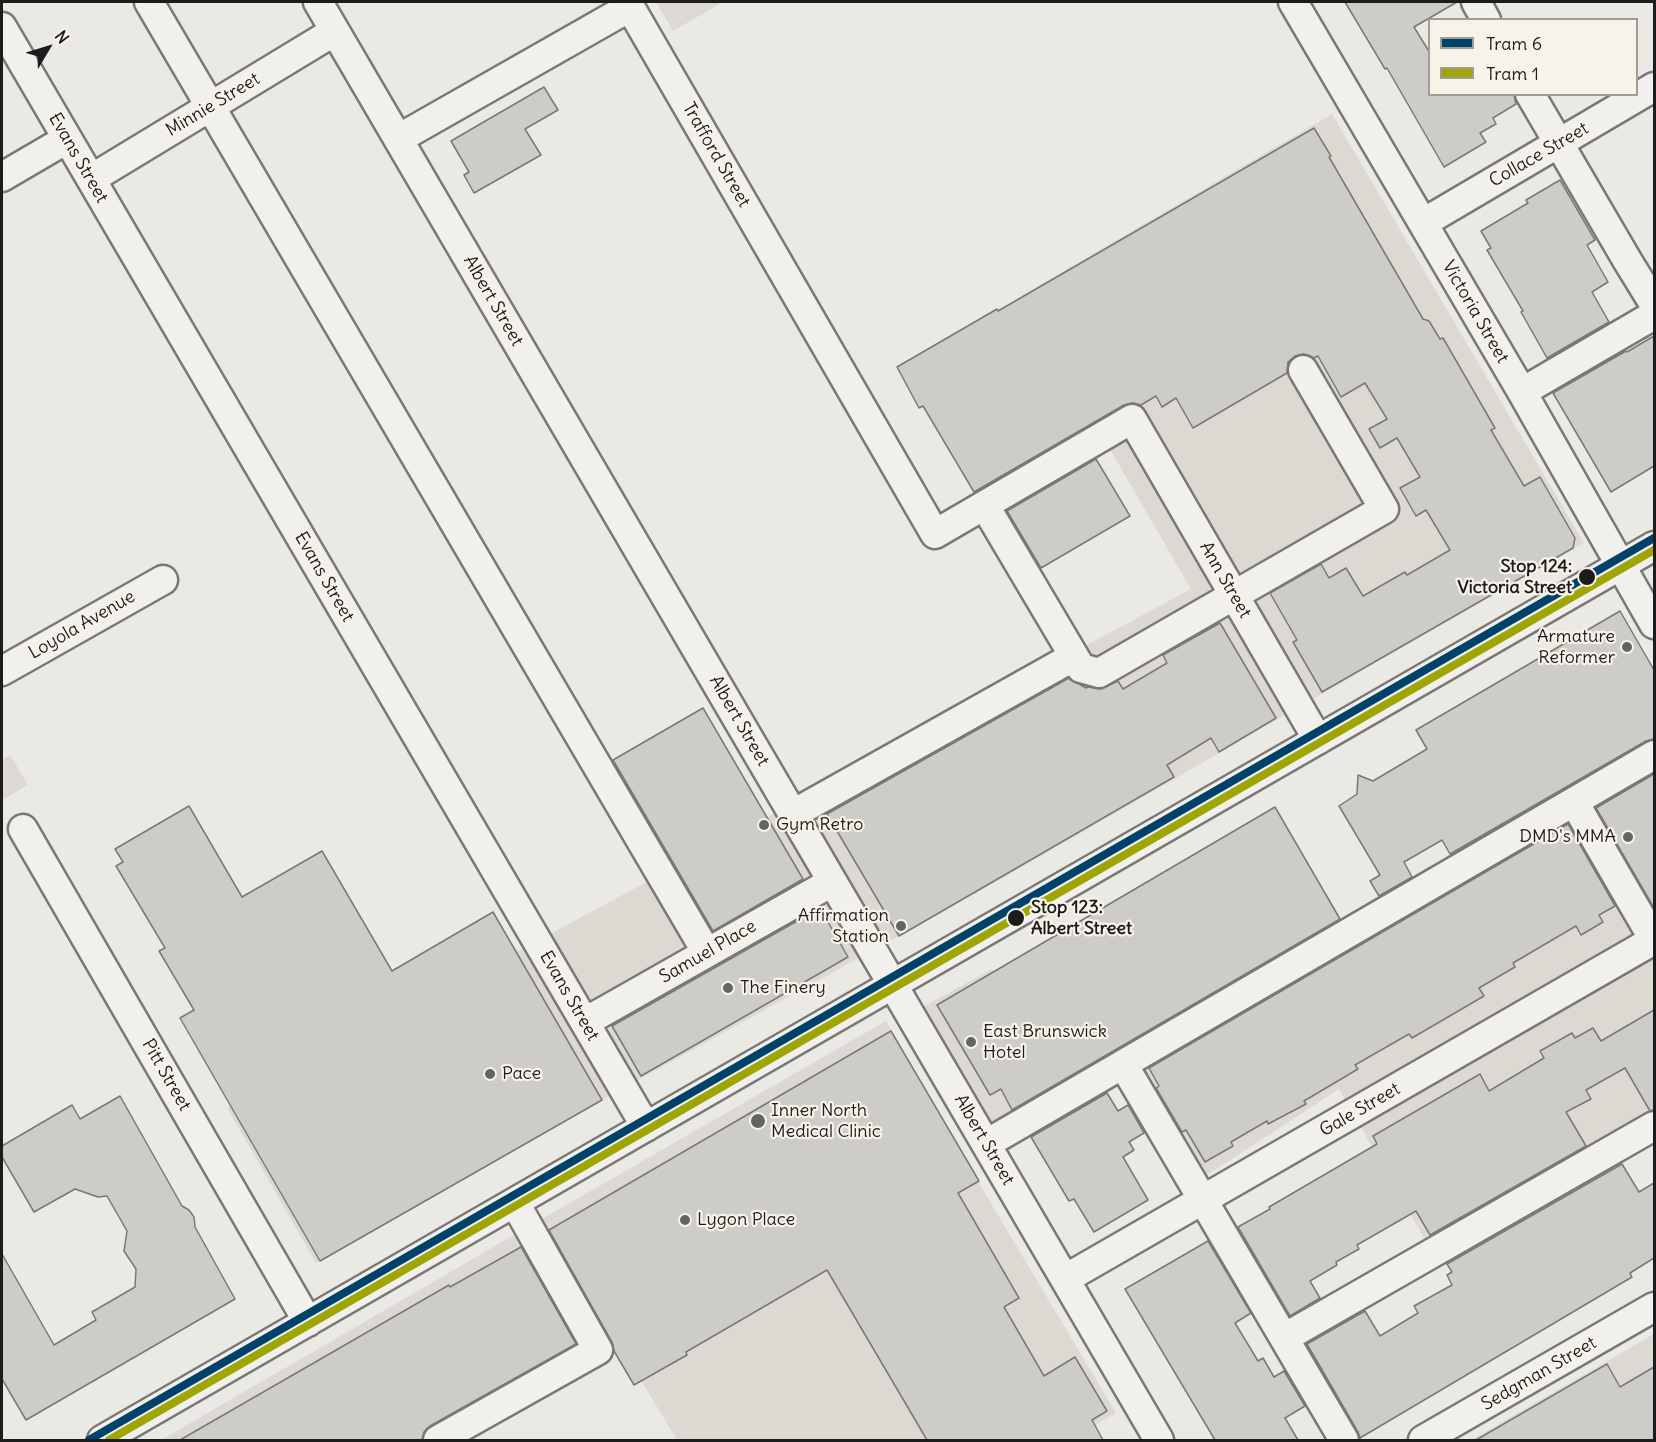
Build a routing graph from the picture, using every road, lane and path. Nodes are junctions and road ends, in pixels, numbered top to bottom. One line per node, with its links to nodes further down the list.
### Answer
1 (149, 2): 10 (street)
2 (318, 2): 7 (street, Albert Street)
3 (1293, 2): 16 (street, Victoria Street)
4 (1476, 2): 5 (street)
5 (1485, 18)
6 (2, 27): 12 (street, Evans Street)
7 (335, 31): 10 (street, Minnie Street); 11 (street, Albert Street)
8 (1654, 87): 13 (street, Collace Street)
9 (1531, 96): 13 (street)
10 (210, 106): 15 (street, Minnie Street); 36 (street)
11 (398, 138): 21 (street, Trafford Street); 32 (street, Albert Street)
12 (67, 139): 14 (street); 15 (street, Evans Street)
13 (1560, 144): 16 (street, Collace Street); 17 (street)
14 (2, 177)
15 (91, 179): 38 (street, Evans Street)
16 (1423, 223): 20 (street, Victoria Street)
17 (1654, 304)
18 (1654, 315): 20 (street)
19 (1303, 370): 25 (street)
20 (1522, 392): 23 (street, Victoria Street)
21 (985, 506): 25 (street, Ann Street); 27 (street)
22 (1654, 546): 23 (street)
23 (1622, 565): 26 (street, Victoria Street); 29 (street)
24 (163, 580): 28 (street, Loyola Avenue)
25 (1234, 595): 27 (street); 29 (street, Ann Street)
26 (1654, 624)
27 (1073, 657): 32 (street)
28 (2, 671)
29 (1318, 740): 37 (street)
30 (1654, 755): 31 (street)
31 (1574, 802): 35 (street); 39 (street)
32 (793, 814): 34 (street, Albert Street)
33 (23, 829): 47 (street, Pitt Street)
34 (832, 882): 36 (street, Samuel Place); 37 (street, Albert Street)
35 (1654, 940): 43 (street, Gale Street)
36 (707, 953): 38 (street, Samuel Place)
37 (893, 986): 41 (street); 42 (street, Albert Street)
38 (585, 1022): 41 (street, Evans Street)
39 (1123, 1064): 42 (street); 43 (street)
40 (1654, 1126): 48 (street)
41 (646, 1127): 44 (street)
42 (986, 1144): 45 (street, Albert Street)
43 (1203, 1200): 45 (street, Gale Street); 48 (street)
44 (515, 1203): 47 (street); 50 (street)
45 (1065, 1279): 51 (street, Albert Street)
46 (1654, 1307): 53 (street, Sedgman Street)
47 (308, 1322): 49 (street)
48 (1284, 1338): 52 (street)
49 (103, 1440)
50 (438, 1440)
51 (1159, 1440)
52 (1344, 1440)
53 (1423, 1440)

